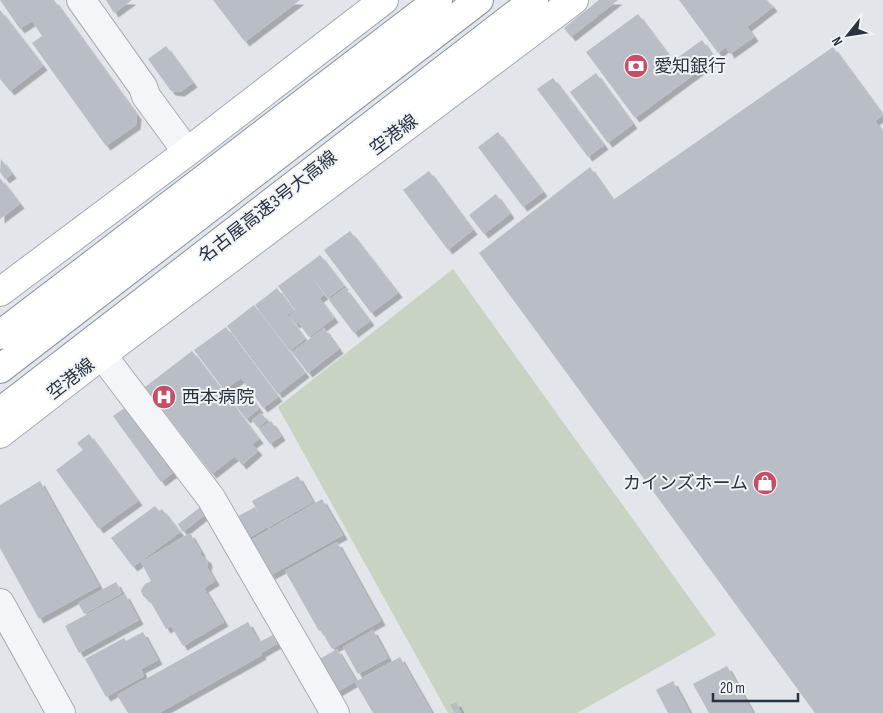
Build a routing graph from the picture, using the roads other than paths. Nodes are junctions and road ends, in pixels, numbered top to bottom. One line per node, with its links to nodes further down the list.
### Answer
1 (81, 0): 7 (street)
2 (384, 0): 7 (main road)
3 (438, 0): 9 (main road)
4 (479, 0): 11 (main road)
5 (534, 0): 12 (main road, 名古屋高速3号大高線)
6 (566, 2): 10 (main road, 空港線)
7 (187, 152): 8 (main road)
8 (0, 292)
9 (0, 336)
10 (102, 355): 13 (main road, 空港線); 16 (street)
11 (0, 369)
12 (0, 412)
13 (0, 434)
14 (0, 603): 15 (street)
15 (61, 713)
16 (335, 713)

